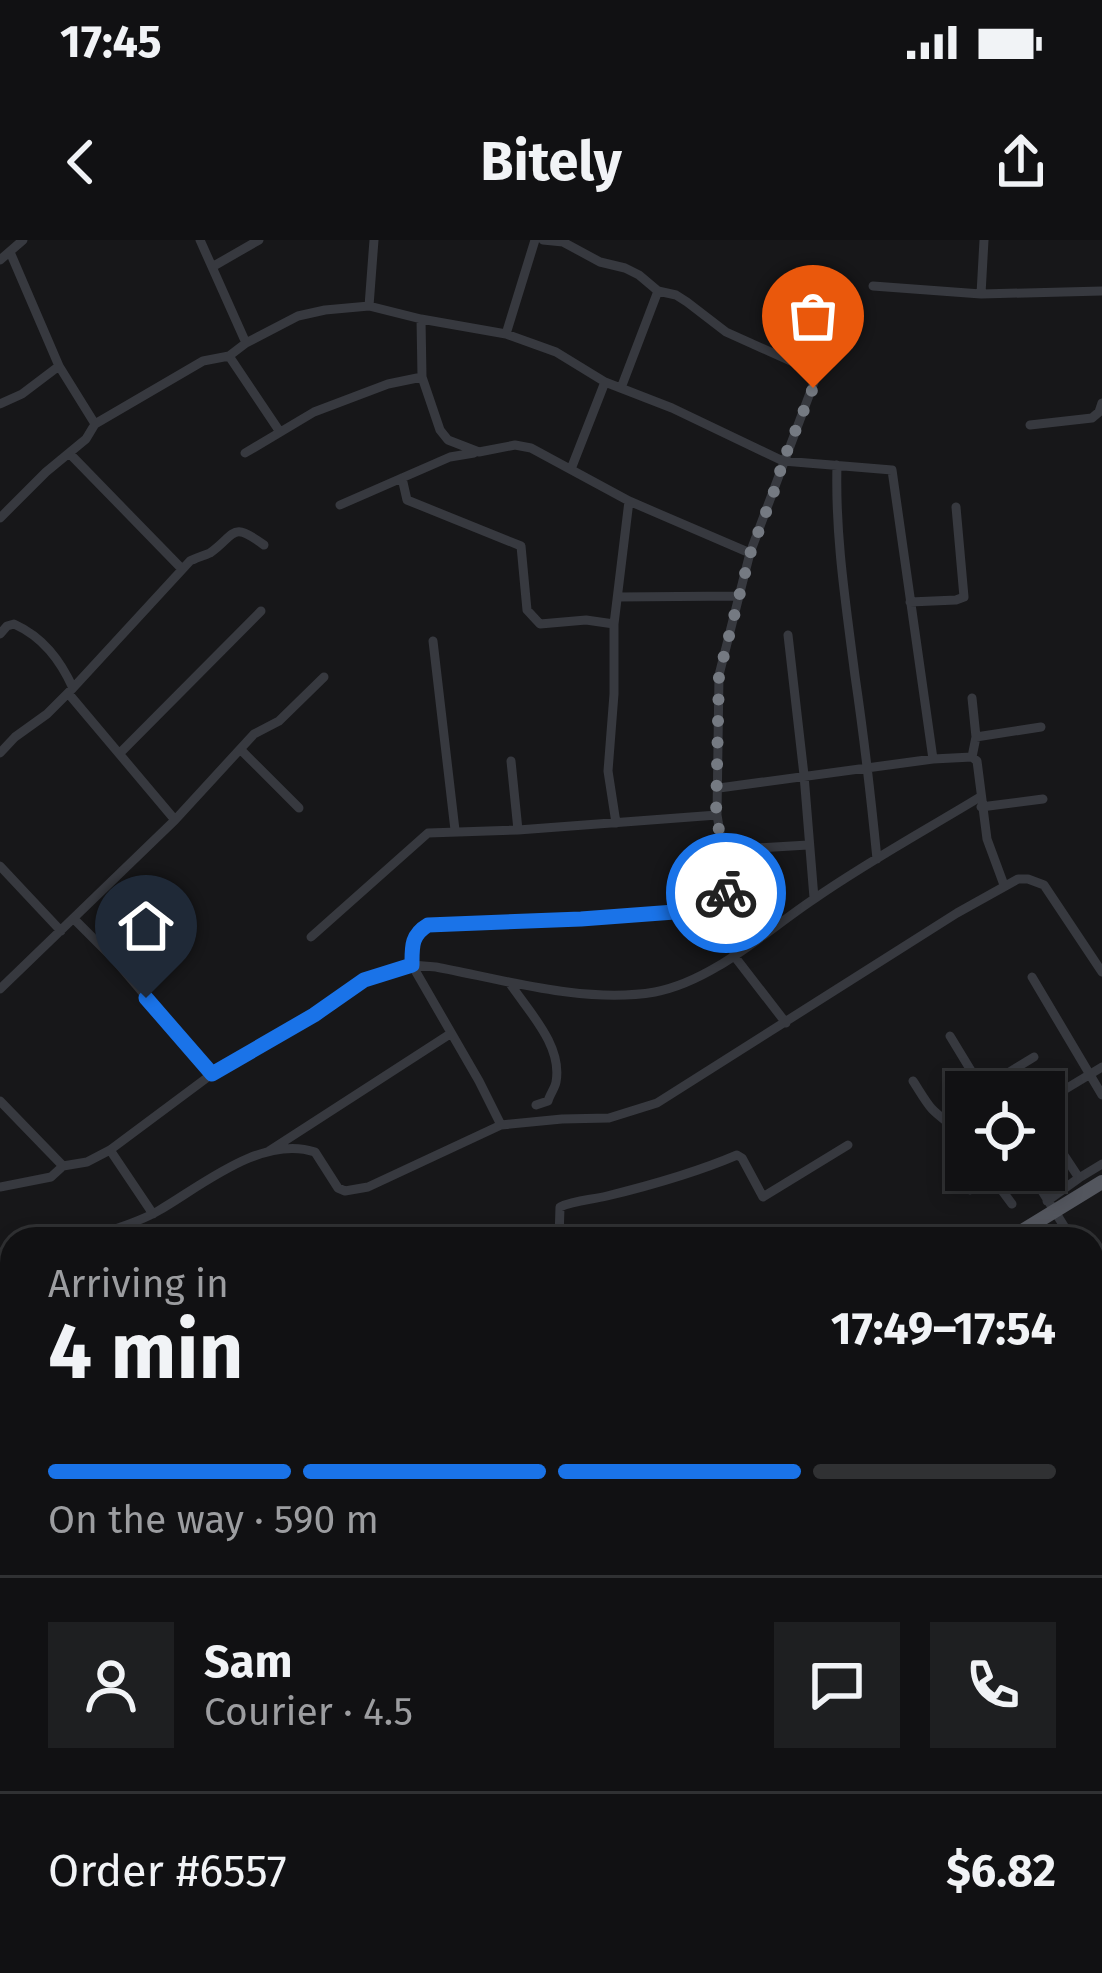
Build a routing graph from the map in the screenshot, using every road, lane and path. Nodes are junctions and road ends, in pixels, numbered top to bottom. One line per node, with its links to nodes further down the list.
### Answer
1 (23, 240): 7 (street)
2 (200, 240): 9 (street)
3 (259, 240): 9 (street)
4 (374, 240): 14 (street)
5 (539, 240): 11 (street); 16 (street)
6 (984, 240): 13 (street)
7 (10, 252): 8 (street); 19 (street)
8 (0, 260)
9 (212, 266): 17 (street)
10 (873, 286): 13 (street)
11 (658, 291): 22 (street); 31 (street)
12 (1102, 291): 13 (street)
13 (981, 294)
14 (370, 307): 15 (street); 17 (street)
15 (421, 319): 16 (street); 20 (street)
16 (506, 334): 21 (street)
17 (246, 343): 18 (street)
18 (229, 356): 25 (street); 27 (street)
19 (59, 366): 24 (street); 25 (street)
20 (422, 377): 27 (street); 29 (street)
21 (605, 382): 22 (street); 33 (street)
22 (621, 388): 31 (street)
23 (1102, 403): 26 (street)
24 (0, 404)
25 (95, 424): 30 (street)
26 (1030, 425)
27 (280, 432): 28 (street)
28 (245, 452)
29 (478, 452): 33 (street); 34 (street)
30 (70, 454): 38 (street); 41 (street)
31 (783, 461): 32 (street); 40 (street)
32 (837, 465): 44 (street); 61 (street)
33 (572, 469): 35 (street)
34 (402, 478): 36 (street); 46 (street)
35 (629, 501): 40 (street); 43 (street)
36 (340, 505)
37 (956, 507): 44 (street)
38 (0, 518)
39 (264, 545): 41 (street)
40 (750, 554): 42 (street)
41 (182, 569): 51 (street)
42 (738, 596): 43 (street); 63 (street)
43 (618, 597): 46 (street)
44 (910, 602): 59 (street)
45 (261, 611): 56 (street)
46 (614, 624): 69 (street)
47 (0, 634): 51 (street)
48 (788, 635): 62 (street)
49 (433, 641): 70 (street)
50 (324, 677): 55 (street)
51 (71, 690): 56 (street); 57 (street)
52 (971, 698): 54 (street)
53 (1041, 727): 54 (street)
54 (976, 737): 58 (street)
55 (241, 750): 66 (street); 68 (street)
56 (120, 752): 68 (street)
57 (0, 753)
58 (973, 757): 59 (street); 65 (street)
59 (933, 759): 61 (street)
60 (511, 761): 71 (street)
61 (868, 768): 62 (street); 74 (street)
62 (804, 776): 63 (street); 72 (street)
63 (719, 788): 67 (street)
64 (1042, 799): 65 (street)
65 (980, 802): 74 (street); 76 (street)
66 (299, 808)
67 (716, 815): 69 (street); 73 (street)
68 (175, 820): 79 (street)
69 (616, 823): 71 (street)
70 (455, 830): 71 (street); 81 (street)
71 (518, 830)
72 (808, 844): 73 (street); 77 (street)
73 (723, 850): 78 (street)
74 (877, 859): 77 (street)
75 (0, 866): 80 (street)
76 (1004, 885): 84 (street); 88 (street)
77 (814, 898): 82 (street)
78 (728, 908): 82 (street); 83 (street)
79 (75, 920): 80 (street); 95 (street)
80 (62, 931): 87 (street)
81 (311, 937)
82 (735, 957): 86 (street); 88 (street)
83 (412, 965): 86 (street); 89 (street); 95 (street)
84 (1102, 972)
85 (1032, 977): 96 (street)
86 (509, 982): 101 (street)
87 (0, 989)
88 (786, 1023): 103 (street)
89 (450, 1034): 103 (street); 106 (street)
90 (950, 1036): 93 (street)
91 (1034, 1057): 94 (street)
92 (1102, 1066): 96 (street)
93 (971, 1071)
94 (1012, 1071)
95 (212, 1074): 105 (street)
96 (1090, 1075): 98 (street); 99 (street)
97 (913, 1081): 102 (street)
98 (1065, 1090)
99 (1102, 1095)
100 (0, 1101): 109 (street)
101 (536, 1106)
102 (945, 1117)
103 (501, 1125): 106 (street)
104 (848, 1145): 119 (street)
105 (110, 1150): 109 (street); 117 (street)
106 (264, 1154): 117 (street)
107 (1065, 1162): 110 (street)
108 (1102, 1165): 110 (street)
109 (63, 1166): 112 (street)
110 (1079, 1178): 116 (street)
111 (1102, 1182): 116 (main road)
112 (0, 1187)
113 (1002, 1191): 115 (street)
114 (1041, 1191): 116 (street)
115 (1012, 1204)
116 (1050, 1207): 120 (main road); 121 (street)
117 (154, 1214): 118 (street)
118 (119, 1227)
119 (559, 1227)
120 (1024, 1227)
121 (1064, 1227)

